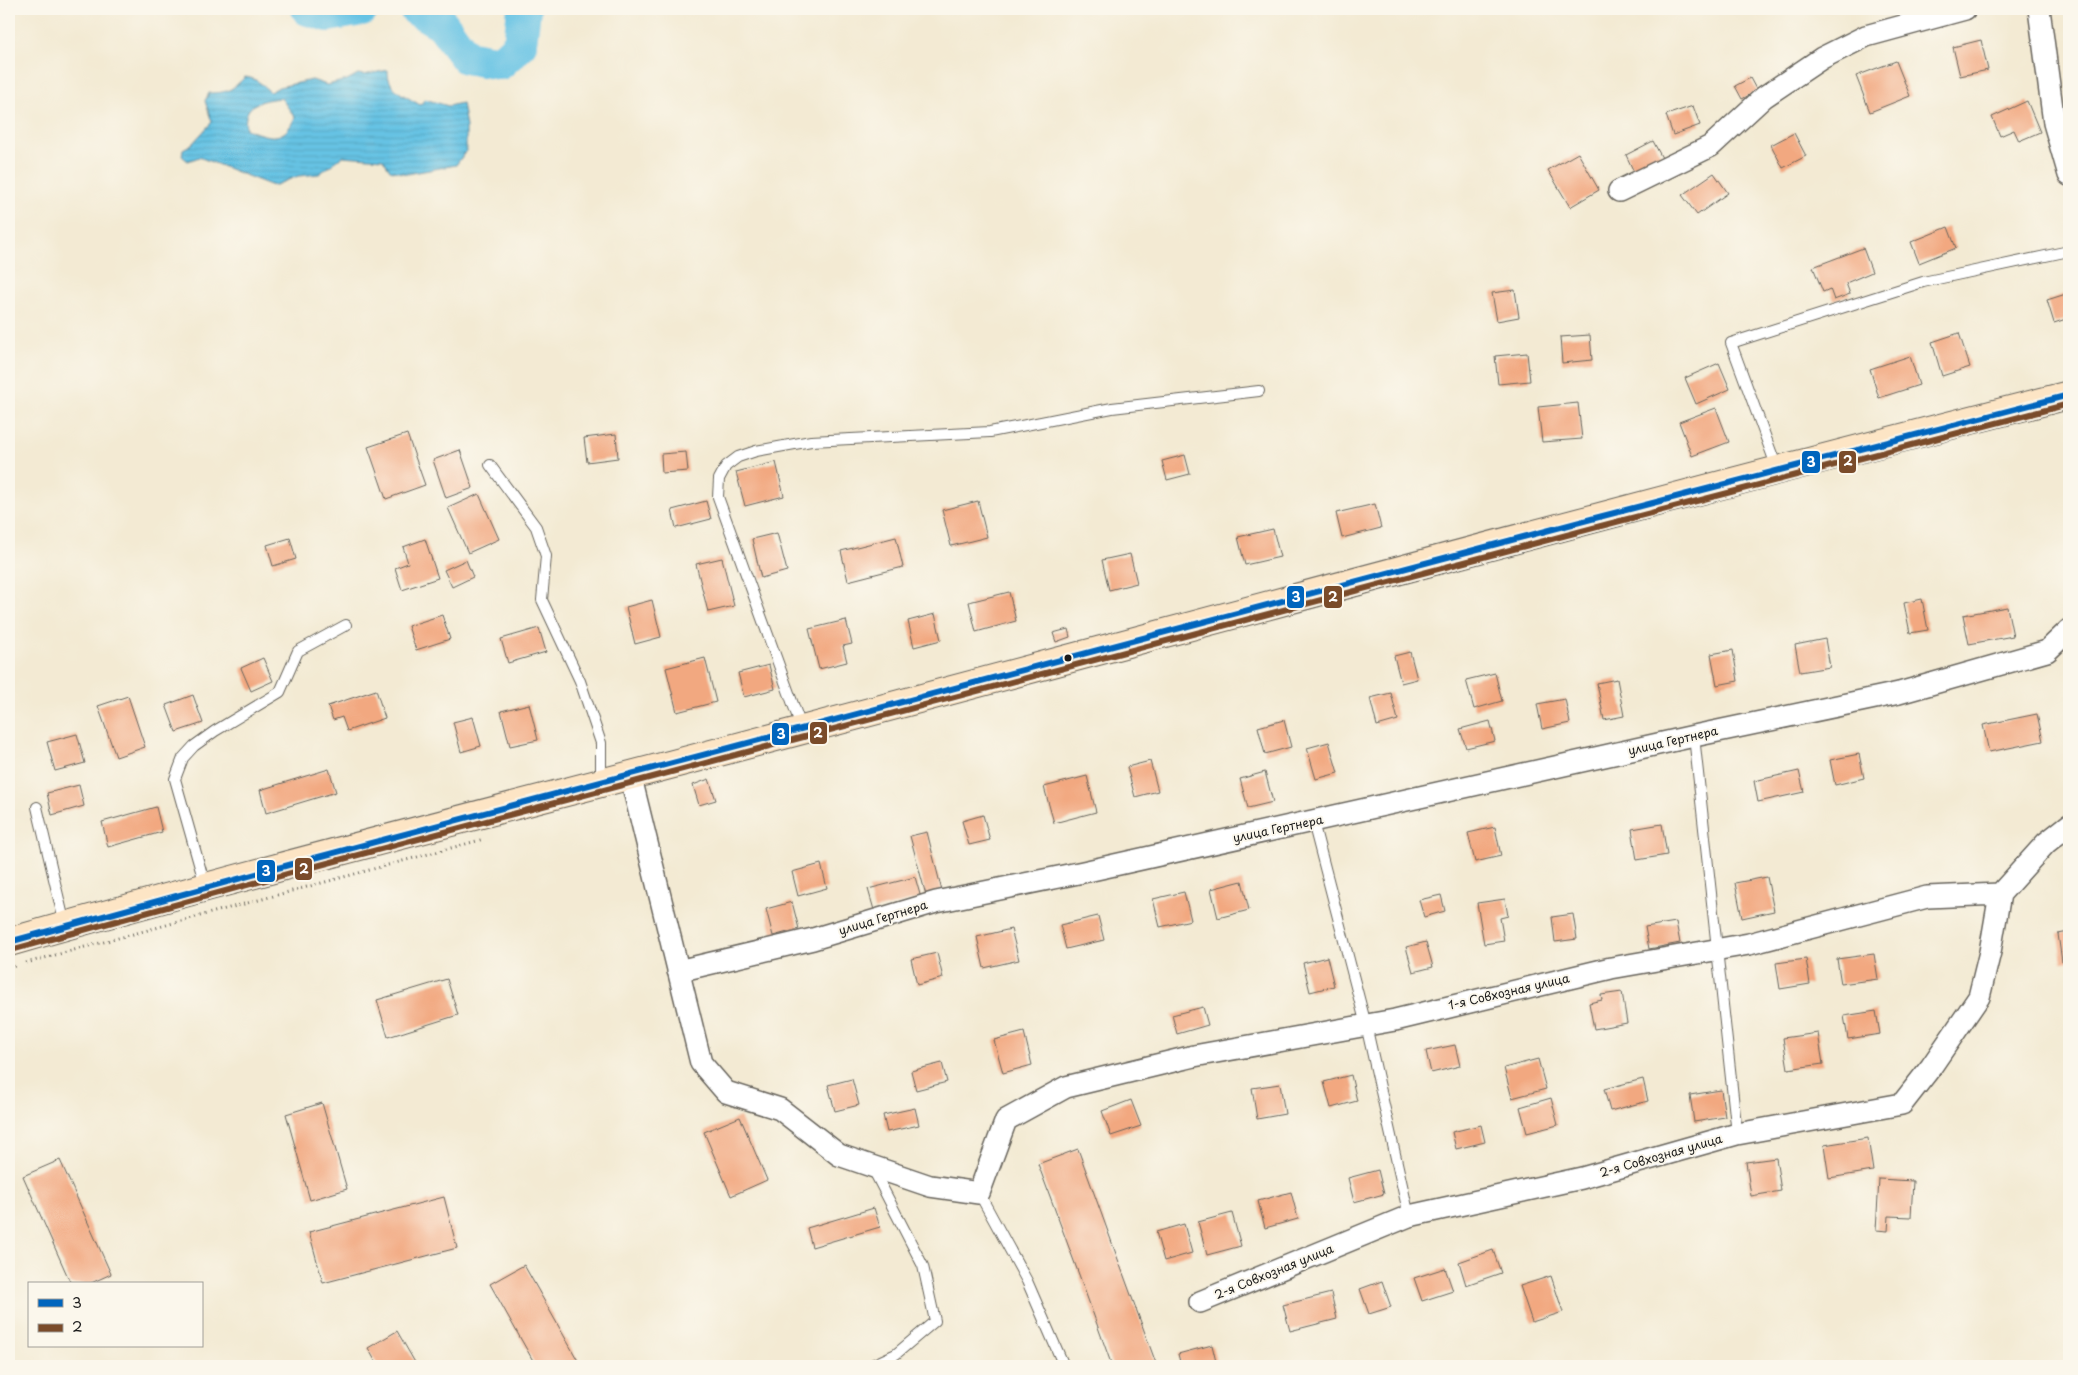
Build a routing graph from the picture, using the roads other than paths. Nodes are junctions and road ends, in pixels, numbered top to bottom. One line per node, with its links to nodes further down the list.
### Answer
1 (1965, 9): 4 (street)
2 (2039, 9): 3 (street)
3 (2069, 175)
4 (1619, 191)
5 (2069, 251): 9 (lane)
6 (1259, 390): 12 (lane)
7 (2069, 395): 9 (main road)
8 (490, 465): 15 (lane)
9 (1777, 469): 12 (main road)
10 (346, 625): 19 (lane)
11 (2069, 630): 13 (street, улица Гертнера)
12 (803, 730): 14 (main road)
13 (1694, 736): 17 (street, улица Гертнера); 23 (lane)
14 (630, 774): 15 (main road); 24 (street)
15 (600, 782): 19 (main road)
16 (36, 807): 21 (lane)
17 (1313, 822): 24 (street, улица Гертнера); 25 (lane)
18 (2069, 825): 20 (street)
19 (205, 886): 21 (main road)
20 (2000, 894): 23 (street, 1-я Совхозная улица); 26 (street, 2-я Совхозная улица)
21 (65, 926): 22 (main road)
22 (9, 942)
23 (1717, 950): 25 (street, 1-я Совхозная улица); 26 (lane)
24 (678, 971): 27 (street)
25 (1366, 1025): 28 (street, 1-я Совхозная улица); 29 (lane)
26 (1737, 1134): 29 (street, 2-я Совхозная улица)
27 (871, 1166): 28 (street); 31 (lane)
28 (980, 1193): 32 (lane)
29 (1409, 1216): 30 (street, 2-я Совхозная улица)
30 (1200, 1302)
31 (870, 1366)
32 (1064, 1366)

